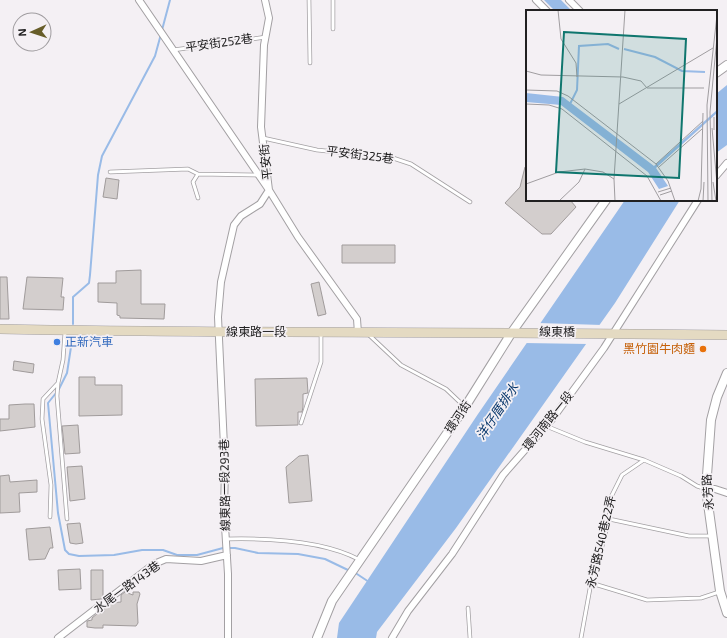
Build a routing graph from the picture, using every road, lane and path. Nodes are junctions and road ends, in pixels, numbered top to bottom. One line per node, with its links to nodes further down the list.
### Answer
1 (139, 0): 11 (street)
2 (265, 0): 10 (street, 平安街)
3 (309, 0): 12 (lane)
4 (333, 0): 9 (lane)
5 (536, 0): 7 (street)
6 (569, 0): 8 (street)
7 (546, 10)
8 (579, 10)
9 (333, 29)
10 (266, 37): 11 (lane, 平安街252巷); 15 (street, 平安街)
11 (173, 50): 19 (street)
12 (310, 63)
13 (727, 65): 14 (street)
14 (717, 72)
15 (263, 138): 21 (street, 平安街); 25 (lane, 平安街325巷)
16 (727, 163): 20 (street)
17 (110, 172): 18 (lane)
18 (198, 174): 19 (lane); 22 (lane)
19 (259, 175): 21 (street)
20 (717, 175)
21 (269, 190): 28 (street, 平安街); 31 (street)
22 (198, 198)
23 (605, 201): 30 (street, 環河街)
24 (697, 201): 32 (street, 環河南路一段)
25 (470, 202)
26 (0, 329): 27 (main road, 線東路一段)
27 (65, 330): 28 (main road, 線東路一段); 35 (lane)
28 (218, 332): 29 (main road, 線東路一段); 46 (street, 線東路一段293巷)
29 (321, 332): 31 (main road, 線東路一段); 37 (lane)
30 (512, 332): 31 (main road, 線東路一段); 32 (main road, 線東橋); 36 (street, 環河街)
31 (362, 333): 36 (lane)
32 (614, 333): 33 (main road); 38 (street, 環河南路一段)
33 (727, 335)
34 (727, 373): 40 (street, 永芳路)
35 (58, 384): 42 (lane); 43 (lane)
36 (465, 407): 48 (street, 環河街)
37 (301, 423)
38 (546, 425): 39 (lane); 56 (street, 環河南路一段)
39 (644, 460): 40 (lane); 44 (lane, 永芳路540巷22弄)
40 (706, 489): 41 (street); 45 (street, 永芳路)
41 (727, 493)
42 (50, 517)
43 (67, 519)
44 (609, 519): 45 (lane); 49 (lane, 永芳路540巷22弄)
45 (712, 536): 50 (street, 永芳路)
46 (226, 538): 47 (street, 線東路一段293巷); 48 (lane)
47 (227, 552): 53 (street, 水尾一路143巷); 54 (street, 線東路一段293巷)
48 (360, 560): 55 (street, 環河街)
49 (591, 583): 50 (lane); 58 (lane, 永芳路540巷22弄)
50 (720, 591): 52 (street, 永芳路)
51 (468, 608): 57 (lane)
52 (727, 613)
53 (58, 638)
54 (228, 638)
55 (317, 638)
56 (392, 638)
57 (470, 638)
58 (581, 638)

